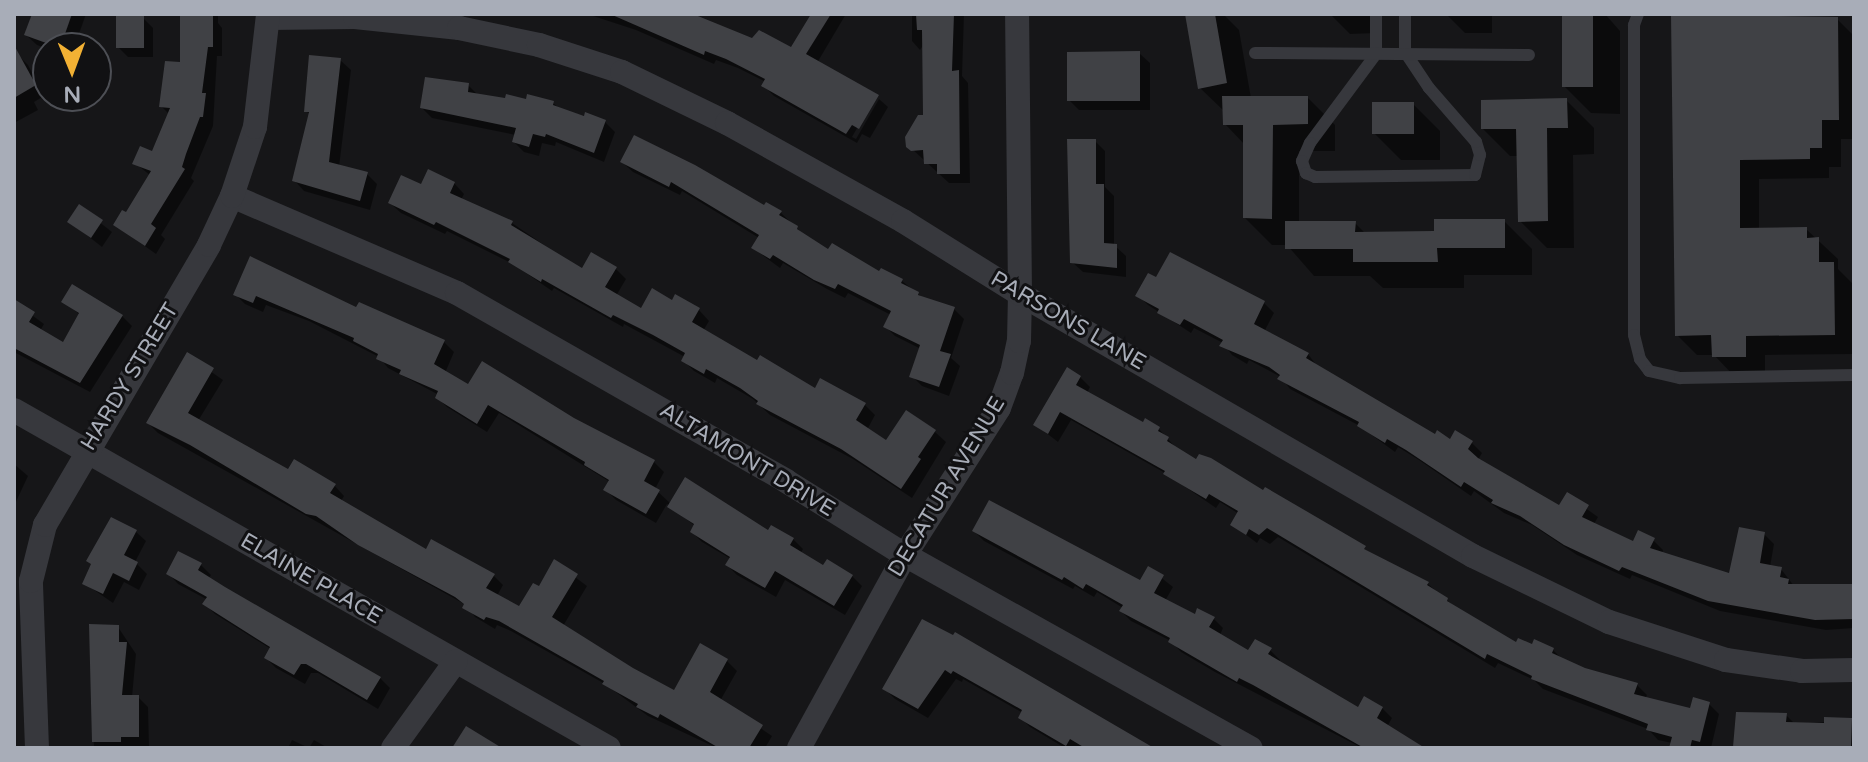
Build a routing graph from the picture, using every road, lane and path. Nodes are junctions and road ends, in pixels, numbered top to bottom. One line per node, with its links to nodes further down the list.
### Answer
1 (1017, 14): 11 (street, DECATUR AVENUE)
2 (1376, 14): 8 (lane)
3 (1405, 14): 6 (lane)
4 (1638, 14): 12 (lane)
5 (268, 16): 10 (street, HARDY STREET); 11 (street, PARSONS LANE)
6 (1405, 52): 8 (lane); 8 (lane); 9 (lane)
7 (1255, 53): 8 (lane)
8 (1376, 54)
9 (1529, 55)
10 (232, 196): 14 (street, HARDY STREET); 15 (street, ALTAMONT DRIVE)
11 (1020, 294): 15 (street, DECATUR AVENUE); 17 (street, PARSONS LANE)
12 (1854, 375)
13 (14, 410): 14 (street, ELAINE PLACE)
14 (86, 451): 16 (street, ELAINE PLACE); 18 (street, HARDY STREET)
15 (905, 555): 21 (street, DECATUR AVENUE); 22 (street, ALTAMONT DRIVE)
16 (456, 661): 19 (street); 20 (street, ELAINE PLACE)
17 (1854, 670)
18 (37, 748)
19 (393, 748)
20 (609, 748)
21 (799, 748)
22 (1251, 748)

